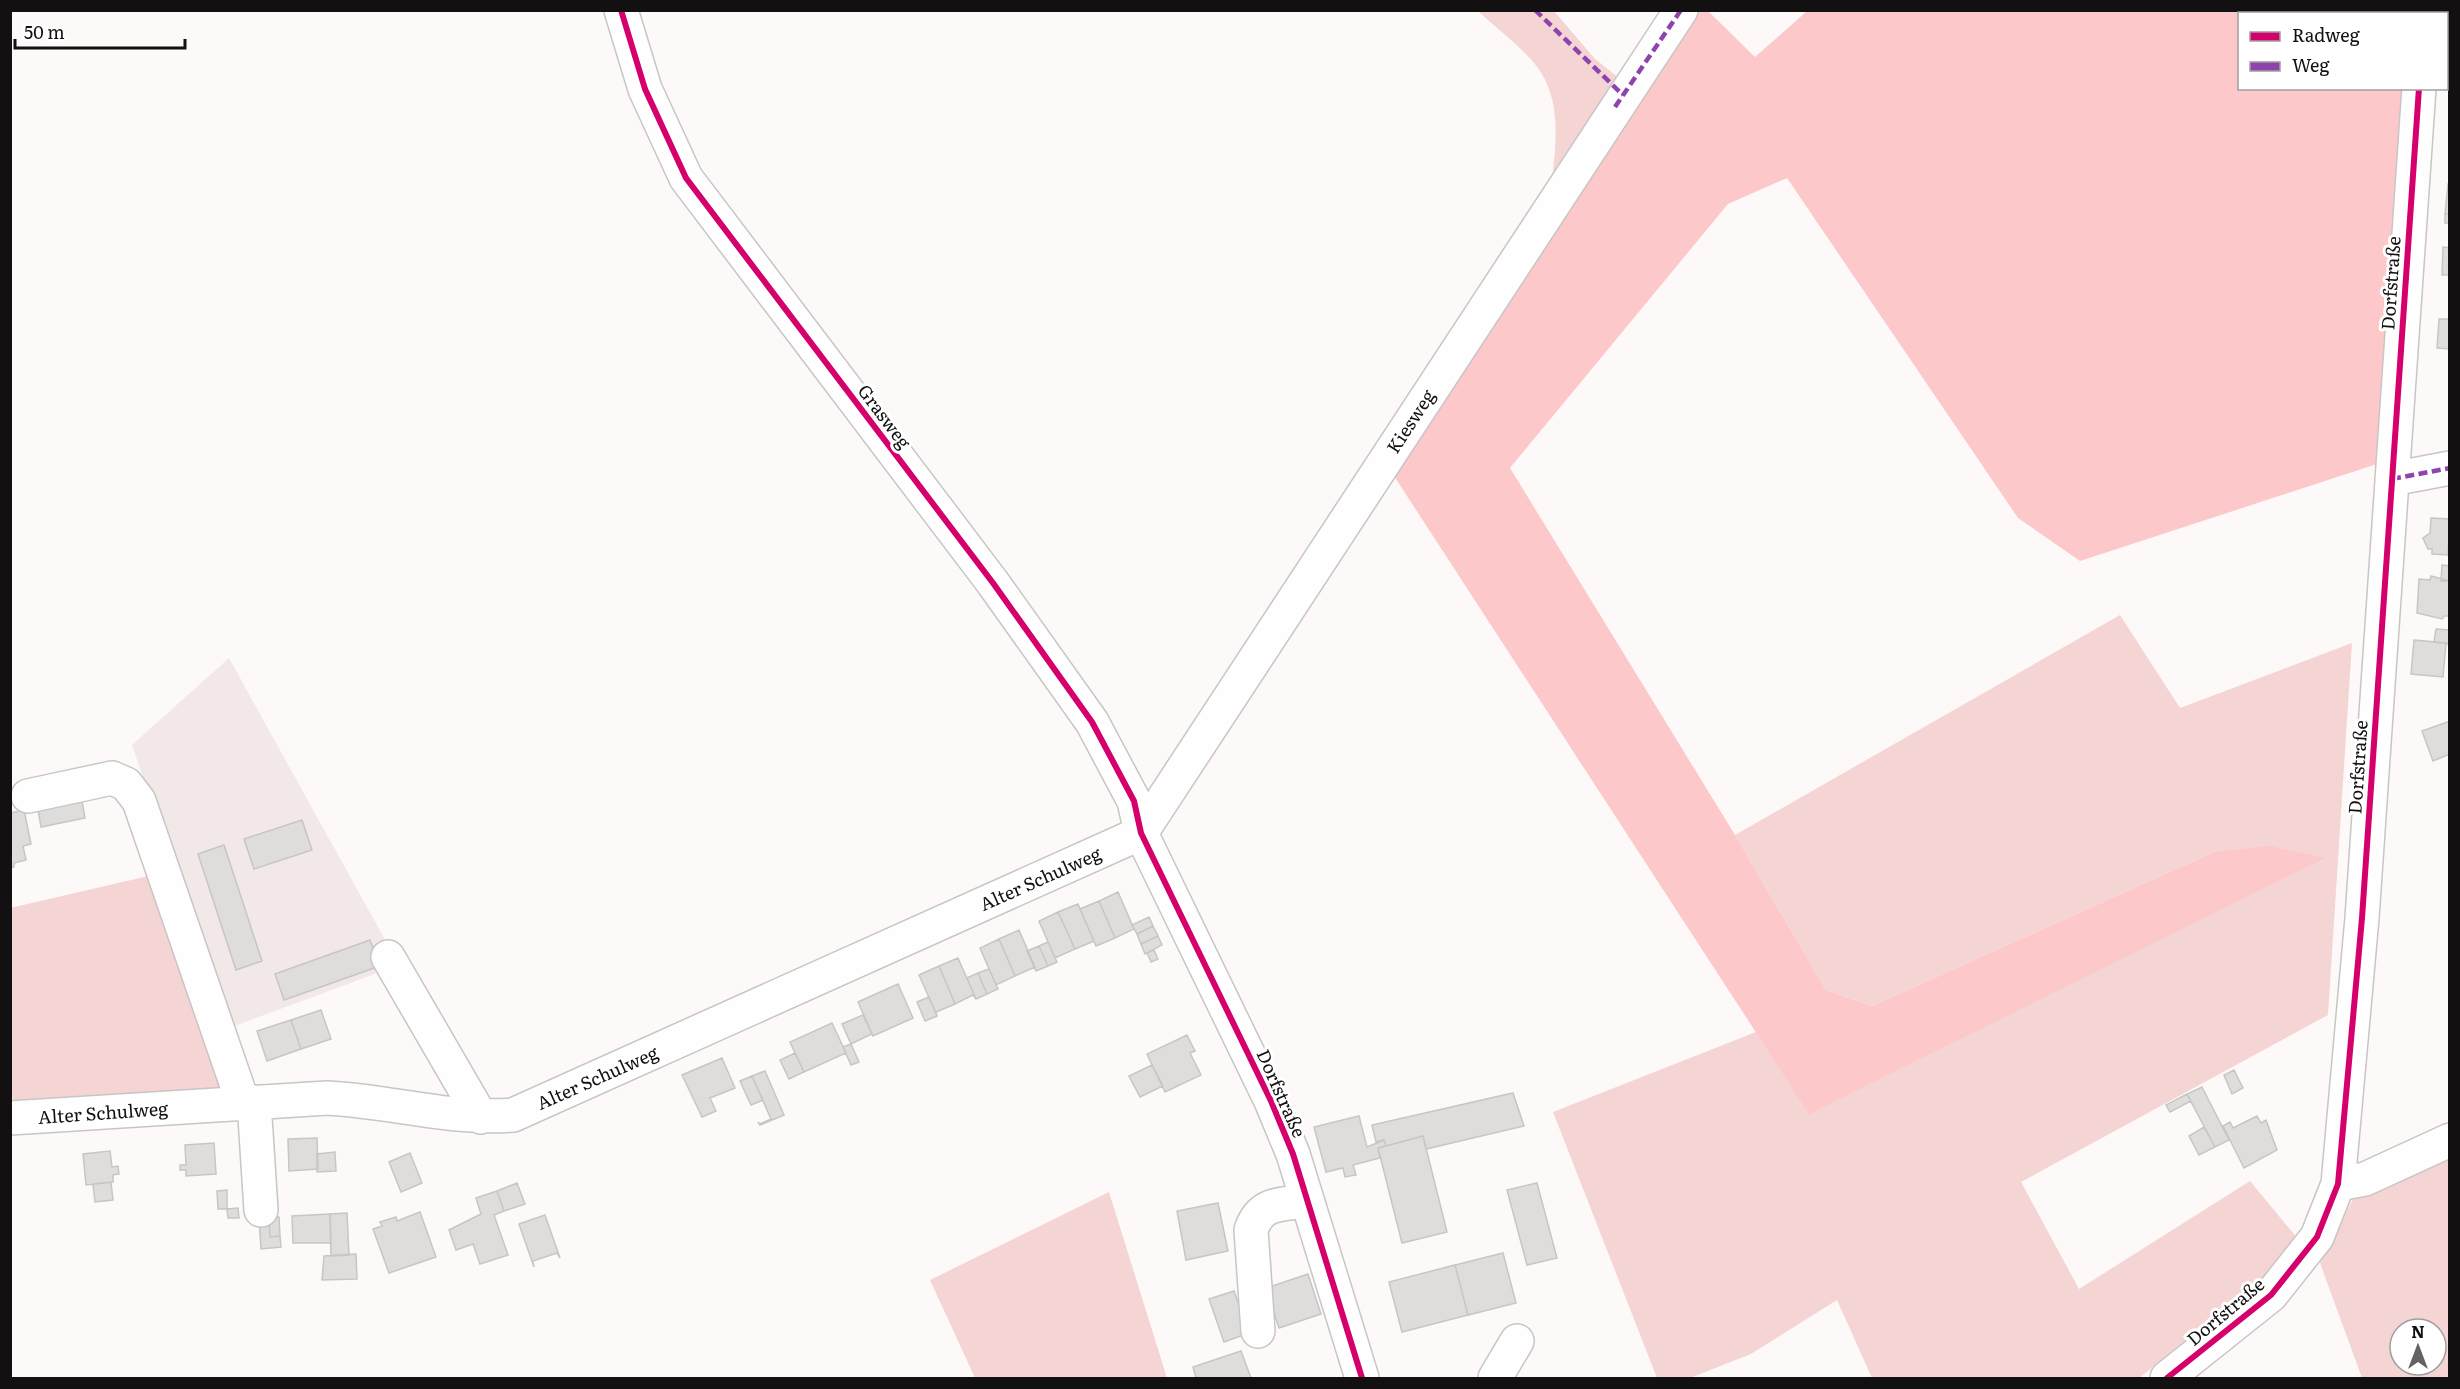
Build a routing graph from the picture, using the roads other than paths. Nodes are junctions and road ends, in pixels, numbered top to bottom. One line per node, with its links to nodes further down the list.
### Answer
1 (621, 10): 7 (street, Grasweg)
2 (1681, 10): 7 (street, Kiesweg)
3 (2419, 90): 5 (street, Dorfstraße)
4 (2450, 468): 5 (street)
5 (2392, 478): 13 (street, Dorfstraße)
6 (27, 796): 9 (street)
7 (1141, 833): 10 (street, Alter Schulweg); 14 (street, Dorfstraße)
8 (388, 957): 10 (street)
9 (248, 1102): 10 (street, Alter Schulweg); 11 (street, Alter Schulweg); 15 (street)
10 (481, 1117)
11 (10, 1118)
12 (2450, 1140): 13 (street)
13 (2338, 1184): 20 (street, Dorfstraße)
14 (1307, 1201): 16 (street); 18 (street, Dorfstraße)
15 (261, 1210)
16 (1258, 1331)
17 (1517, 1341): 19 (street)
18 (1362, 1378)
19 (1495, 1378)
20 (2167, 1378)

